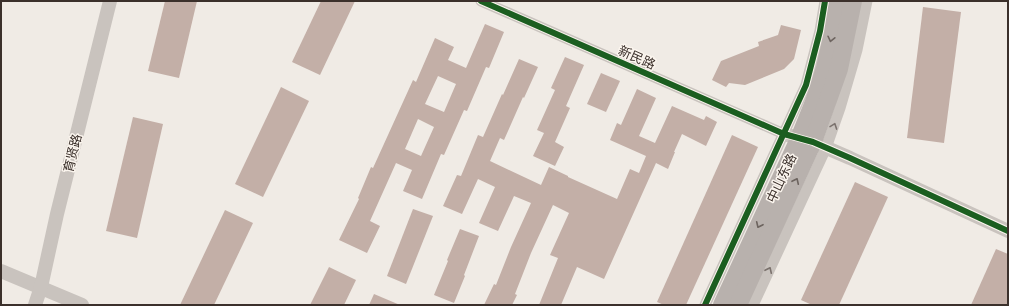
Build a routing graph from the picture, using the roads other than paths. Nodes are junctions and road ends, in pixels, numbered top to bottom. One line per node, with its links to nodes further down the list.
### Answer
1 (110, 1): 10 (street, 育贤路)
2 (481, 1): 7 (street, 新民路)
3 (825, 1): 7 (street)
4 (838, 1): 7 (main road, 中山东路, one-way to 7)
5 (852, 1): 7 (main road, 中山东路)
6 (867, 1): 7 (street, one-way to 6)
7 (806, 141): 8 (street); 13 (street); 14 (main road, 中山东路, one-way to 14); 15 (main road, 中山东路, one-way to 7); 16 (street, one-way to 7)
8 (1008, 231)
9 (1, 271): 10 (street)
10 (41, 287): 11 (street, 育贤路); 12 (street)
11 (35, 305)
12 (82, 305)
13 (705, 305)
14 (722, 305)
15 (738, 305)
16 (753, 305)

